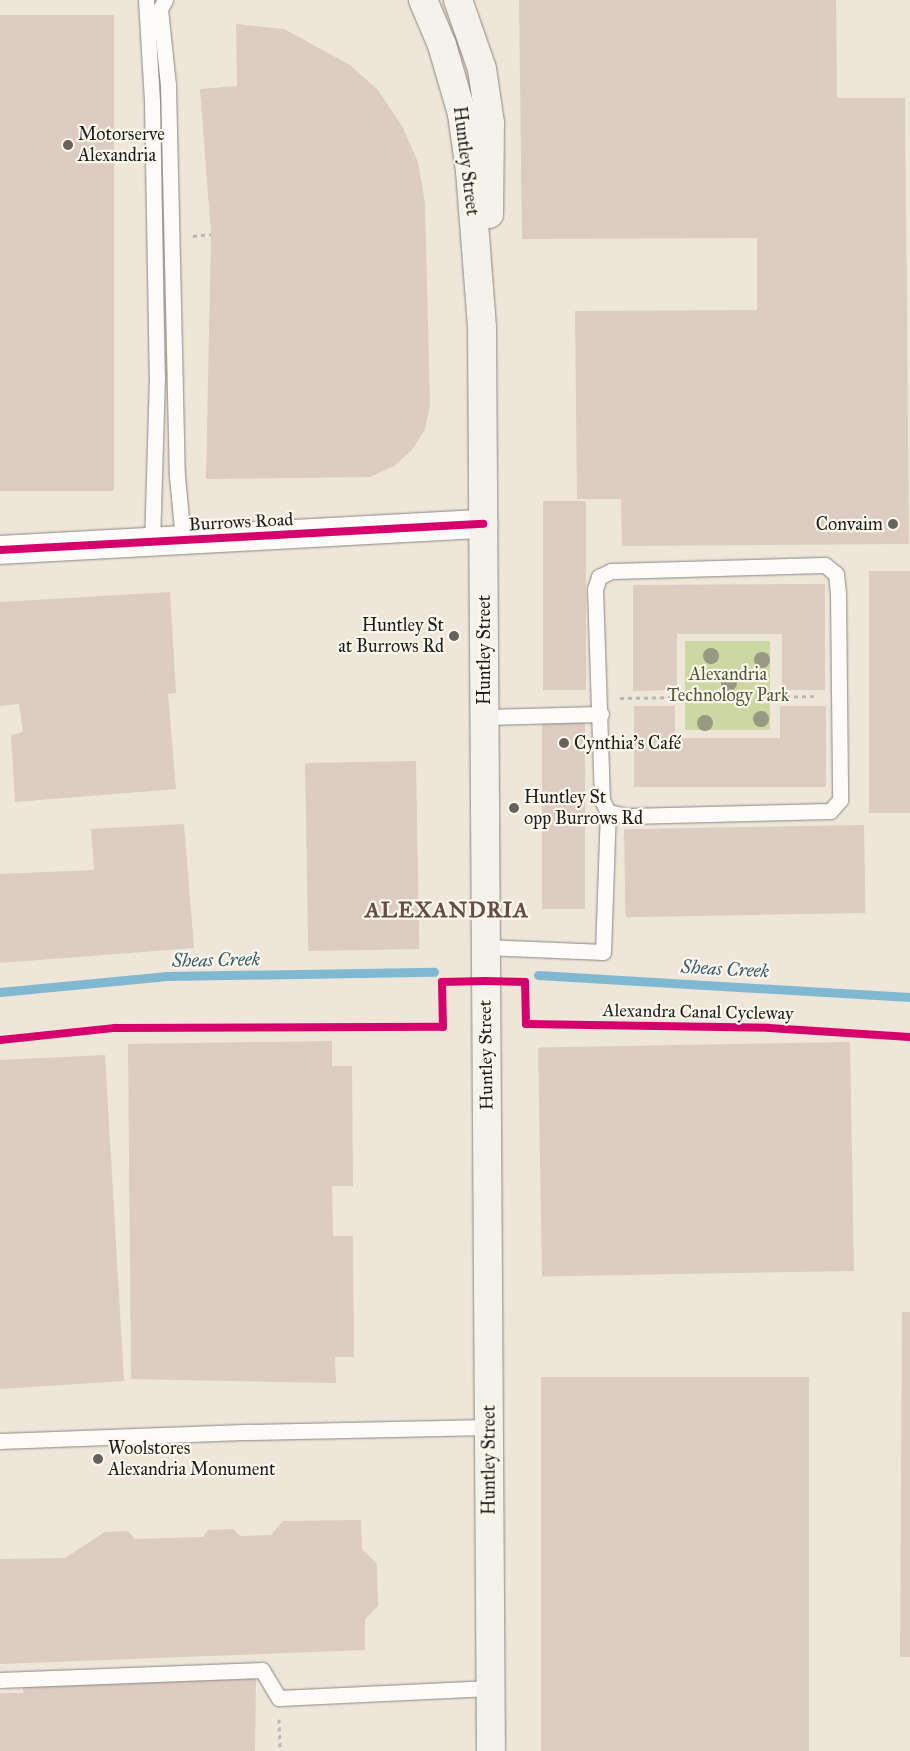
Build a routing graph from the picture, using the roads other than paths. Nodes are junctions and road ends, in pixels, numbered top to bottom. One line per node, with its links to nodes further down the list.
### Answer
1 (146, 0): 6 (lane)
2 (165, 0): 5 (lane)
3 (423, 0): 7 (main road, Huntley Street)
4 (458, 0): 7 (main road, Huntley Street)
5 (169, 52): 6 (lane); 9 (lane)
6 (150, 54): 10 (lane)
7 (482, 328): 8 (main road, Huntley Street)
8 (483, 524): 9 (street, Burrows Road); 13 (main road, Huntley Street)
9 (183, 540): 10 (street, Burrows Road)
10 (152, 542): 11 (street, Burrows Road)
11 (0, 550)
12 (600, 714): 13 (lane); 14 (lane); 14 (lane)
13 (485, 717): 15 (main road, Huntley Street)
14 (608, 812): 15 (lane)
15 (485, 947): 16 (main road, Huntley Street)
16 (488, 1427): 17 (lane); 19 (main road, Huntley Street)
17 (0, 1441)
18 (0, 1680): 19 (lane)
19 (491, 1688): 20 (main road, Huntley Street)
20 (491, 1751)

